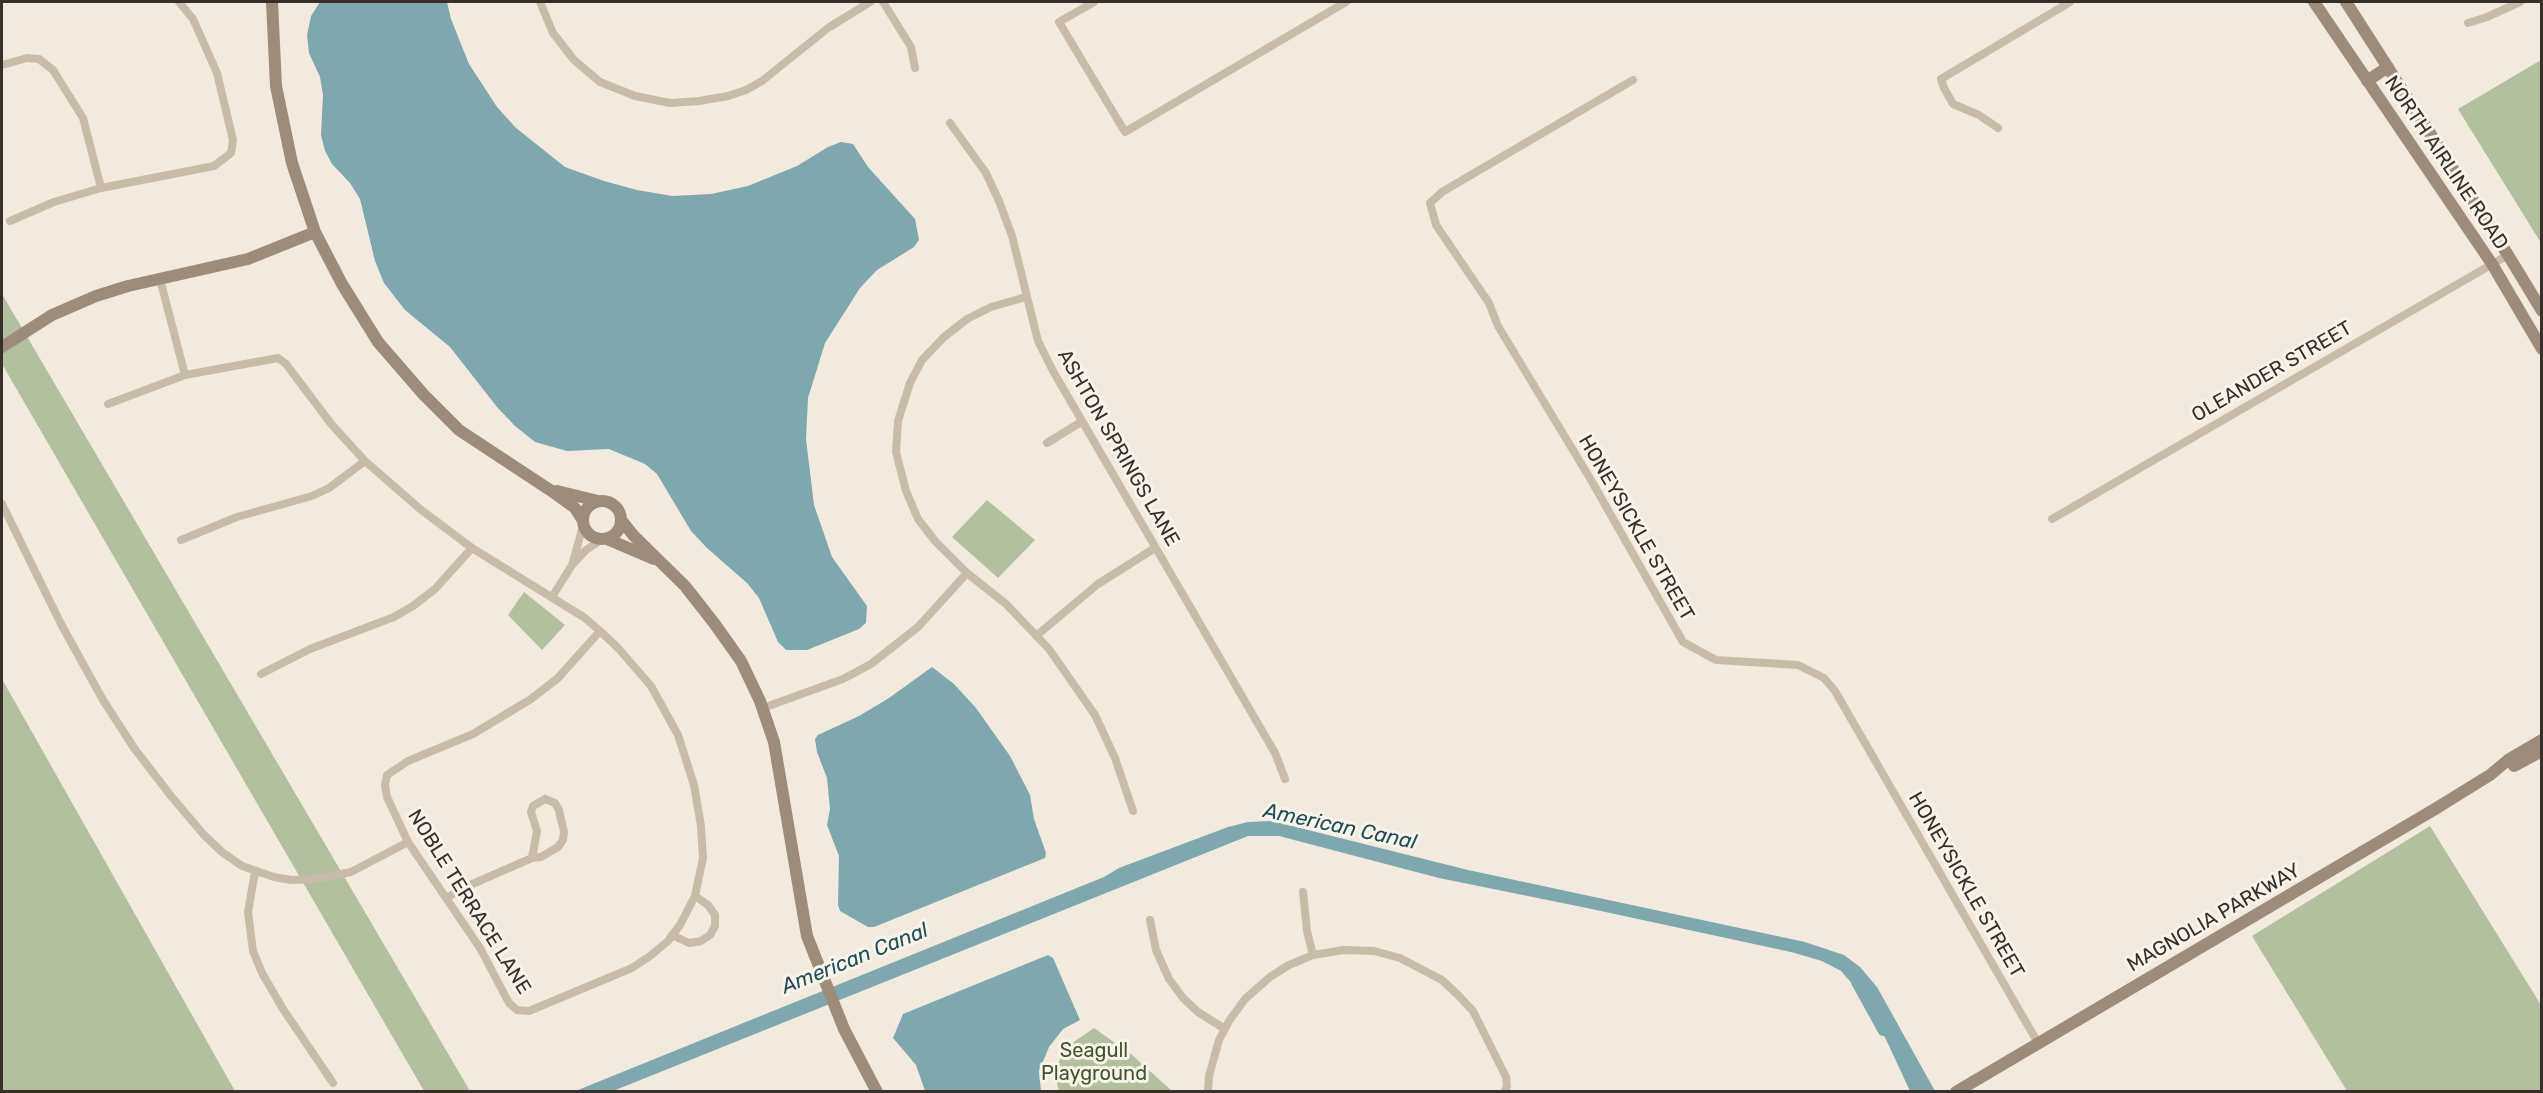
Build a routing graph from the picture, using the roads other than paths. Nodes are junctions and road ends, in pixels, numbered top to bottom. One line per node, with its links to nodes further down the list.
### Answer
1 (179, 2): 20 (street)
2 (272, 2): 22 (street)
3 (540, 2): 4 (street)
4 (870, 2)
5 (883, 2): 15 (street)
6 (1095, 2): 7 (street)
7 (1346, 2)
8 (2070, 2): 19 (street)
9 (2314, 2): 17 (street, NORTH AIRLINE ROAD)
10 (2346, 2): 14 (street, NORTH AIRLINE ROAD)
11 (2520, 2): 12 (street)
12 (2468, 23)
13 (2, 65): 20 (street)
14 (2388, 67): 17 (street); 23 (street, NORTH AIRLINE ROAD)
15 (915, 68)
16 (1633, 80): 68 (street, HONEYSICKLE STREET)
17 (2367, 81): 24 (street, NORTH AIRLINE ROAD)
18 (950, 123): 26 (street, ASHTON SPRINGS LANE)
19 (1998, 128)
20 (101, 188): 21 (street)
21 (10, 221)
22 (315, 232): 25 (street); 35 (street)
23 (2508, 255): 24 (street, OLEANDER STREET); 27 (street, NORTH AIRLINE ROAD)
24 (2492, 264): 29 (street, NORTH AIRLINE ROAD); 38 (street, OLEANDER STREET)
25 (160, 279): 28 (street); 30 (street)
26 (1026, 297): 32 (street, ASHTON SPRINGS LANE); 47 (street)
27 (2541, 311)
28 (2, 347)
29 (2541, 349)
30 (185, 375): 31 (street); 34 (street)
31 (108, 404)
32 (1081, 422): 33 (street); 44 (street, ASHTON SPRINGS LANE)
33 (1047, 442)
34 (365, 461): 42 (street); 43 (street)
35 (550, 490): 36 (street); 40 (street)
36 (598, 501): 39 (street); 40 (street)
37 (2, 504): 60 (street)
38 (2052, 519)
39 (621, 520): 41 (street); 45 (street)
40 (582, 522): 41 (street); 46 (street)
41 (604, 539): 45 (street); 46 (street)
42 (181, 540)
43 (472, 548): 48 (street); 51 (street)
44 (1155, 548): 50 (street); 56 (street, ASHTON SPRINGS LANE)
45 (660, 562): 52 (street)
46 (572, 566): 48 (street)
47 (967, 573): 50 (street); 52 (street)
48 (552, 597): 49 (street)
49 (600, 631): 58 (street, NOBLE TERRACE LANE); 62 (street)
50 (1036, 636): 57 (street)
51 (261, 674)
52 (762, 708): 71 (street)
53 (2541, 740): 55 (street, MAGNOLIA PARKWAY)
54 (2541, 751): 55 (street, MAGNOLIA PARKWAY)
55 (2490, 775): 68 (street, MAGNOLIA PARKWAY)
56 (1286, 779)
57 (1133, 811)
58 (408, 842): 60 (street); 63 (street, NOBLE TERRACE LANE)
59 (532, 858): 59 (street); 63 (street)
60 (255, 872): 69 (street)
61 (1303, 892): 66 (street)
62 (695, 896): 65 (street); 65 (street)
63 (446, 898): 65 (street, NOBLE TERRACE LANE)
64 (1150, 920): 67 (street)
65 (672, 935)
66 (1313, 955): 67 (street); 70 (street)
67 (1225, 1029): 72 (street)
68 (2038, 1043): 73 (street, MAGNOLIA PARKWAY)
69 (333, 1083)
70 (1505, 1089)
71 (877, 1092)
72 (1208, 1092)
73 (1956, 1092)

